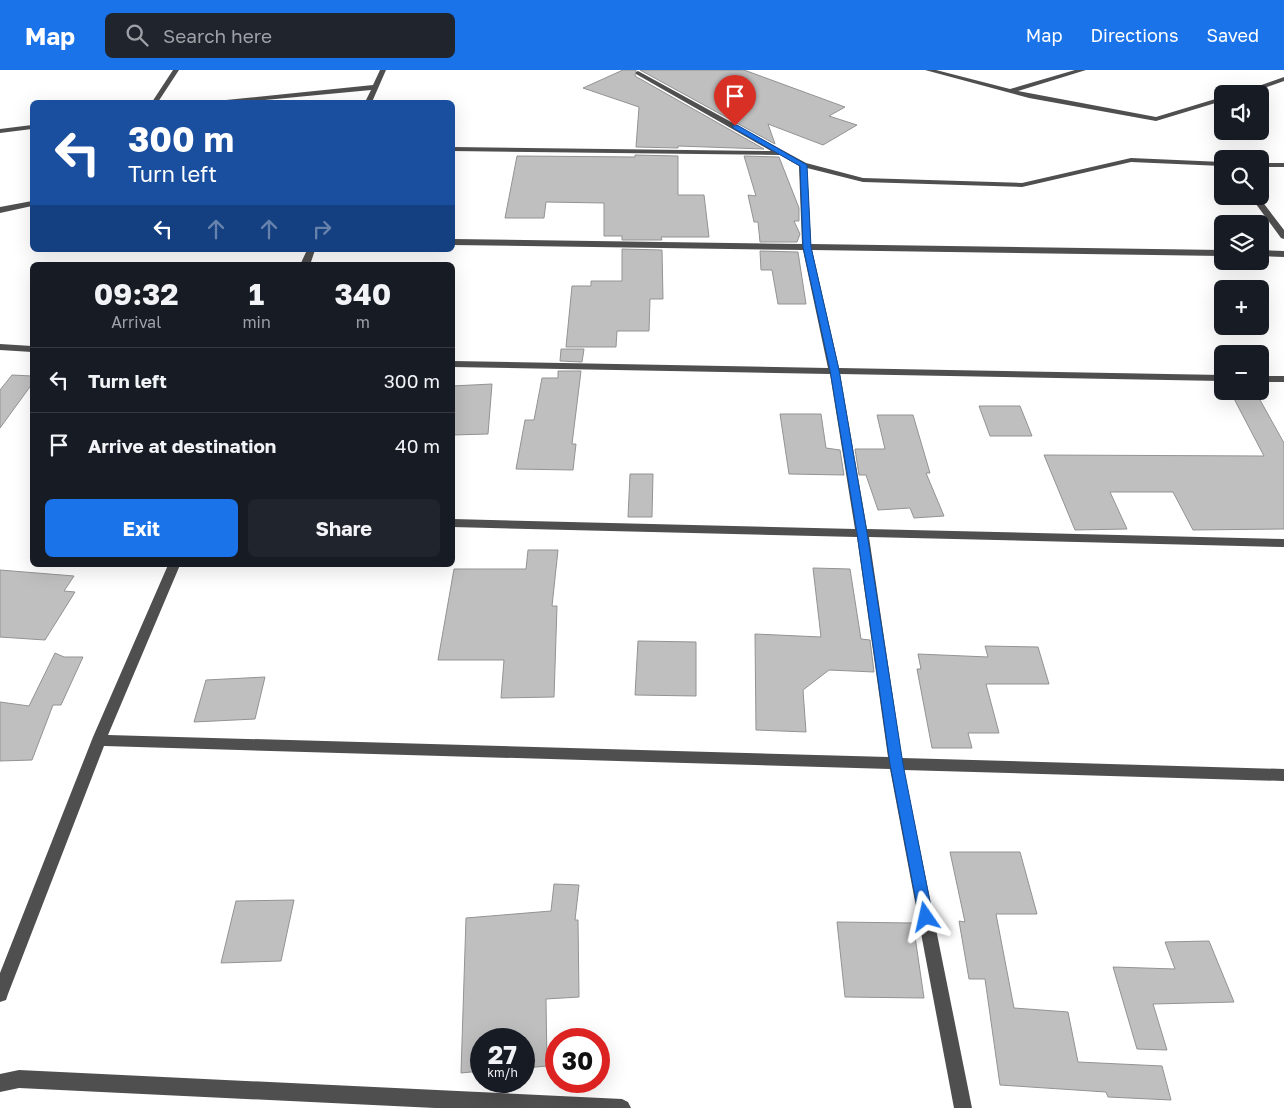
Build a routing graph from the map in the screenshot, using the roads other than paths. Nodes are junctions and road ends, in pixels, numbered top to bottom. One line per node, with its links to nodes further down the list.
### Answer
1 (176, 70): 10 (street)
2 (382, 70): 8 (street)
3 (932, 70): 9 (street)
4 (1083, 70): 9 (street)
5 (638, 73): 17 (street)
6 (1284, 79): 7 (street)
7 (1266, 85)
8 (375, 86): 11 (street); 12 (street)
9 (1009, 92): 13 (street)
10 (156, 100)
11 (245, 100)
12 (370, 100)
13 (1214, 101)
14 (30, 127): 15 (street)
15 (0, 131)
16 (455, 149): 17 (street)
17 (783, 153): 19 (street)
18 (1214, 164): 19 (street)
19 (803, 165): 27 (street)
20 (1269, 165): 21 (street)
21 (1284, 165)
22 (30, 204): 24 (street)
23 (1261, 205): 25 (street)
24 (0, 210)
25 (1284, 236)
26 (455, 242): 27 (street)
27 (807, 247): 28 (street); 34 (street)
28 (1214, 253)
29 (1269, 254): 30 (street)
30 (1284, 254)
31 (0, 346): 32 (street)
32 (30, 349)
33 (455, 364): 34 (street)
34 (834, 370): 35 (street); 39 (street)
35 (1214, 378)
36 (1269, 379): 37 (street)
37 (1284, 379)
38 (455, 523): 39 (street)
39 (862, 533): 40 (street); 43 (street)
40 (1284, 543)
41 (173, 567): 42 (street)
42 (99, 740): 43 (street); 45 (street)
43 (896, 764): 44 (street); 48 (street)
44 (1284, 775)
45 (0, 994)
46 (0, 1083): 47 (street)
47 (622, 1108)
48 (963, 1108)

